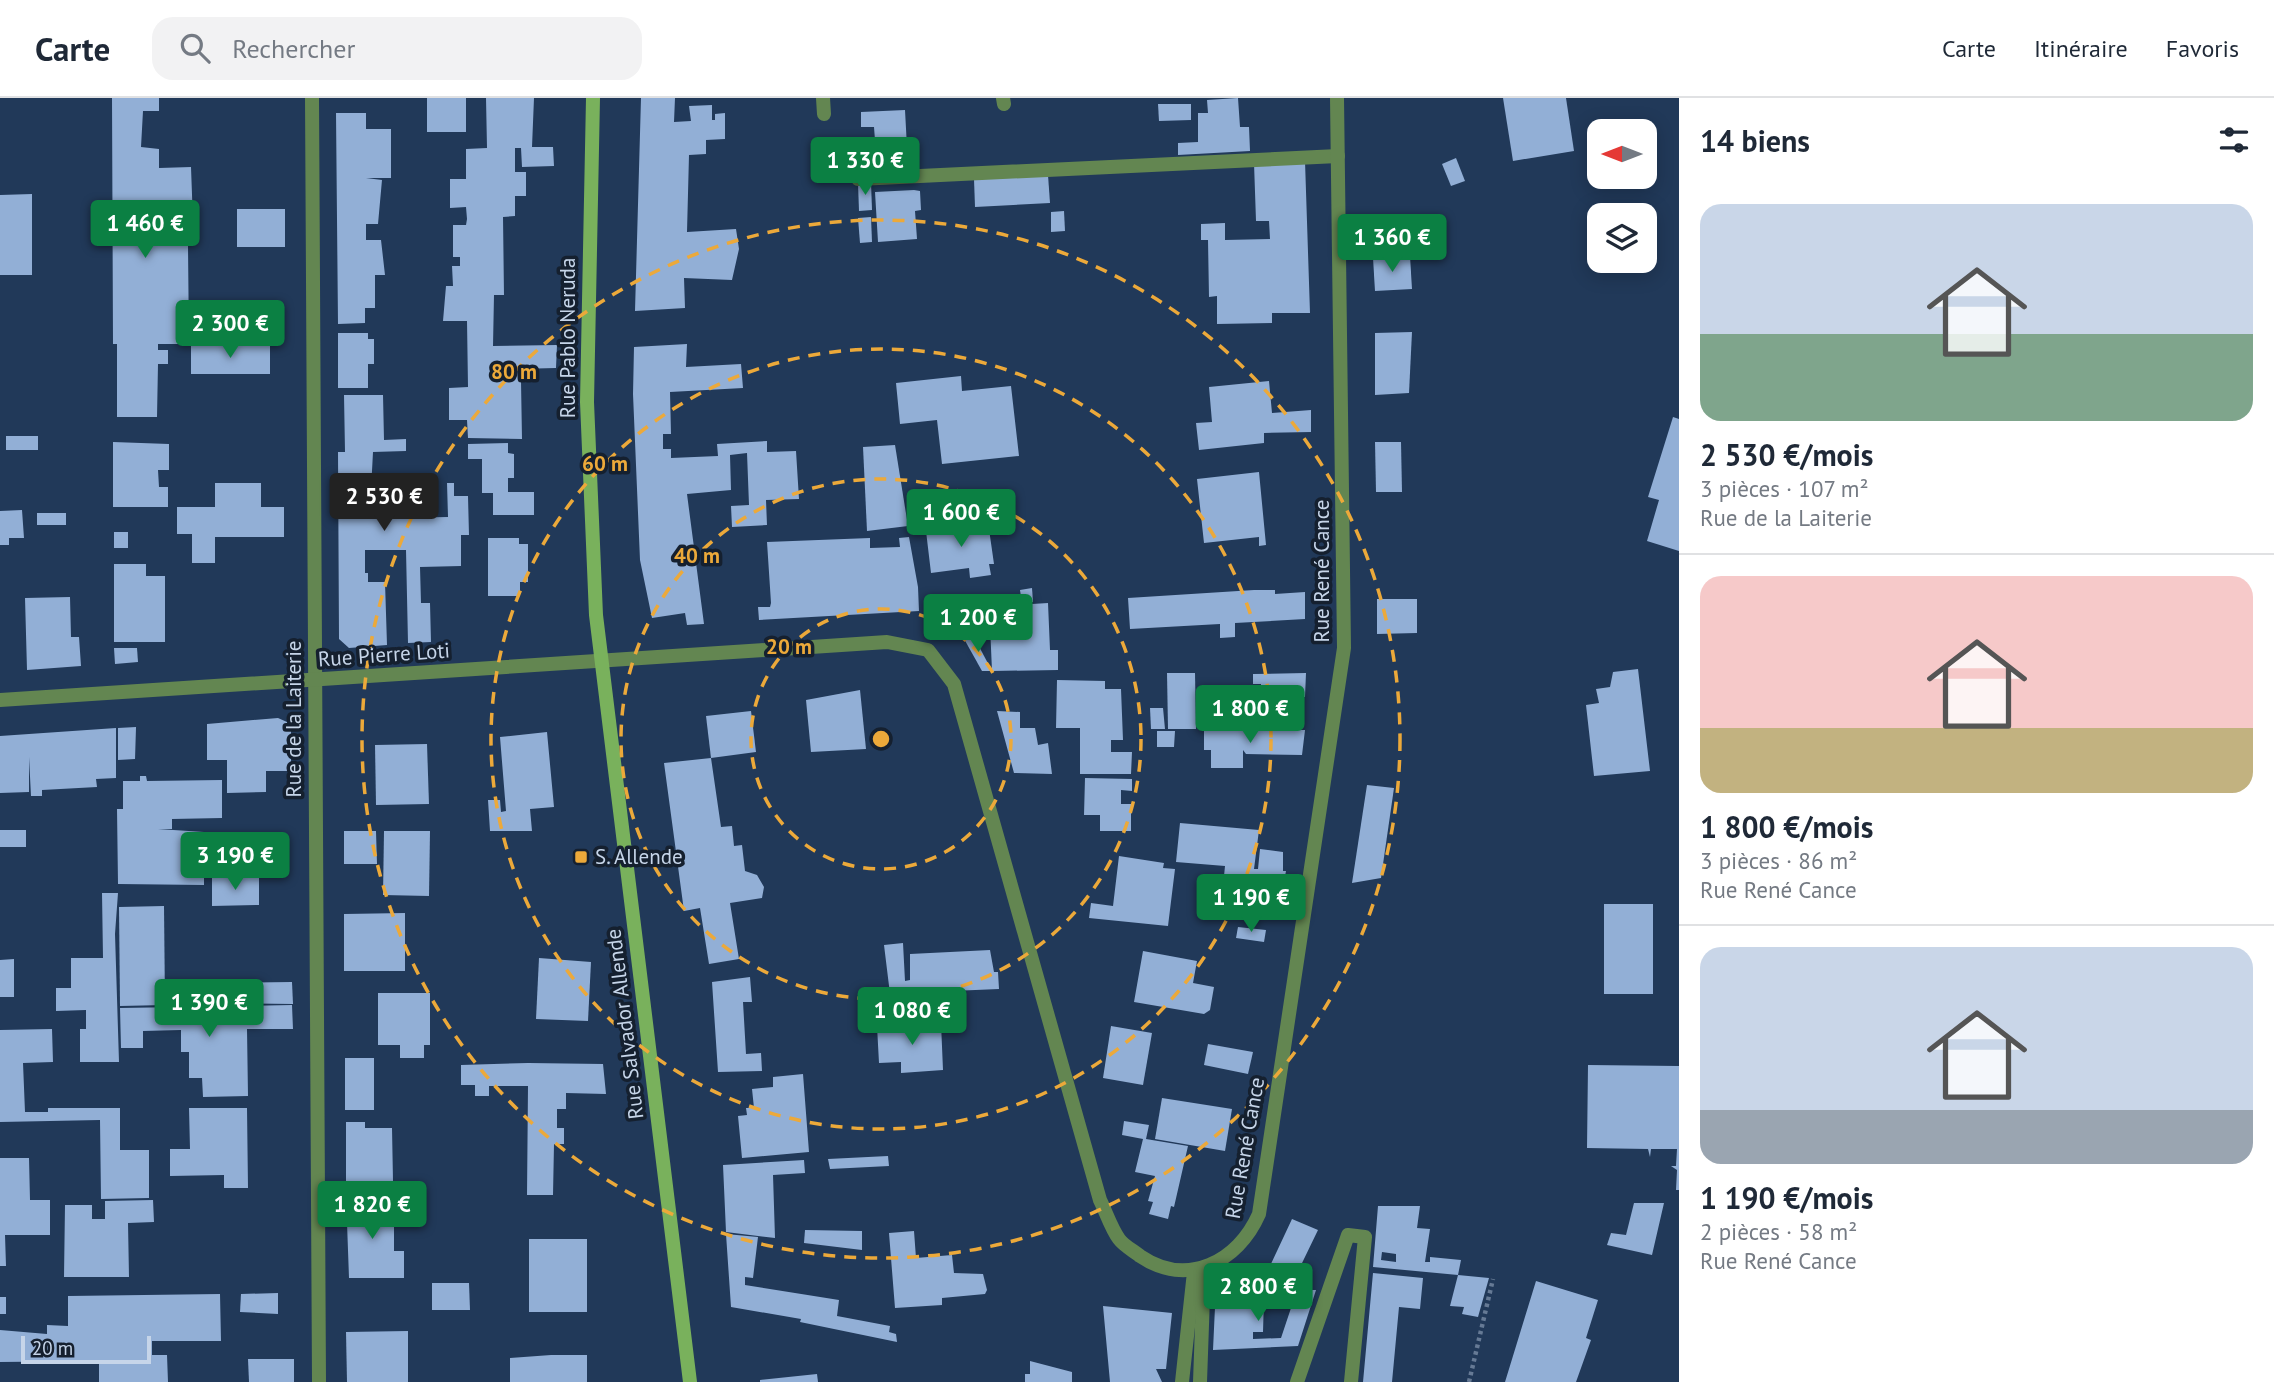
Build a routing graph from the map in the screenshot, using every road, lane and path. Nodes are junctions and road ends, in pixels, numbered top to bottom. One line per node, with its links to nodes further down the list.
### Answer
1 (312, 98): 9 (street, Rue de la Laiterie)
2 (593, 98): 8 (street, Rue Pablo Neruda)
3 (823, 98): 5 (street)
4 (1337, 98): 6 (street, Rue René Cance)
5 (824, 114)
6 (1338, 156): 7 (street); 11 (street, Rue René Cance)
7 (858, 179)
8 (603, 661): 9 (street, Rue Pierre Loti); 11 (street); 14 (street, Rue Salvador Allende)
9 (314, 681): 10 (street, Rue Pierre Loti); 13 (street, Rue de la Laiterie)
10 (0, 700)
11 (1199, 1270): 15 (street); 16 (street)
12 (1493, 1279): 19 (path)
13 (319, 1382)
14 (690, 1382)
15 (1182, 1382)
16 (1200, 1382)
17 (1297, 1382): 18 (street)
18 (1351, 1382)
19 (1468, 1382)

